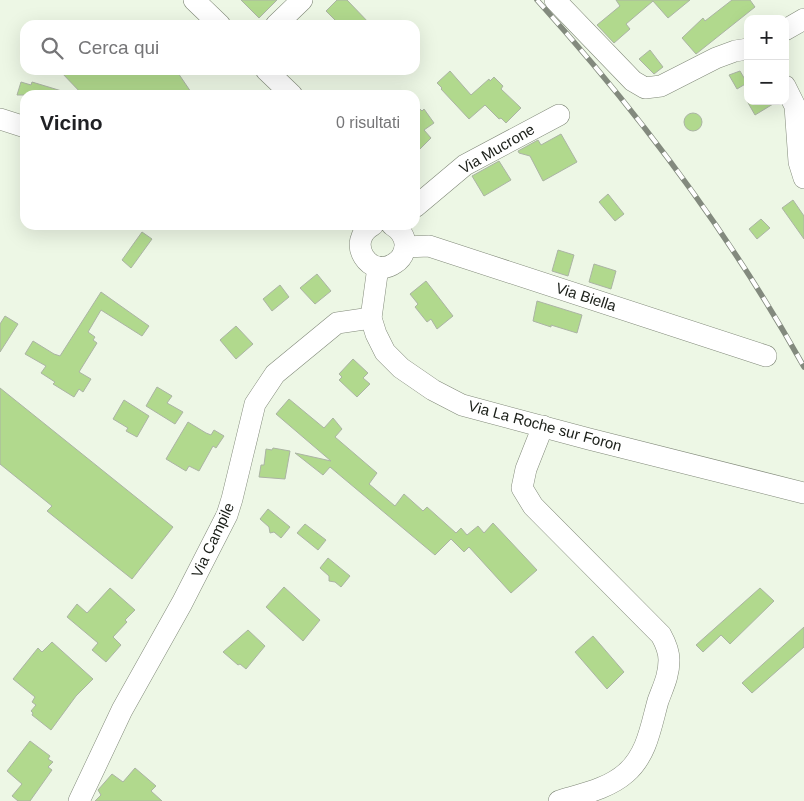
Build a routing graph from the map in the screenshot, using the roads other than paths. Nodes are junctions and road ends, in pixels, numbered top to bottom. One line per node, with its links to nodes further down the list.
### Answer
1 (194, 0): 5 (street)
2 (302, 0): 6 (street)
3 (555, 0): 8 (street)
4 (804, 18): 7 (street)
5 (215, 20)
6 (281, 20)
7 (789, 27)
8 (744, 49)
9 (271, 75): 10 (street)
10 (287, 90)
11 (789, 95): 15 (street)
12 (559, 115): 16 (street, Via Mucrone)
13 (0, 119): 14 (street)
14 (20, 125)
15 (804, 178)
16 (420, 203)
17 (362, 230): 20 (street)
18 (398, 230): 19 (street)
19 (405, 247): 20 (street); 22 (street, Via Biella)
20 (378, 267): 21 (street)
21 (371, 318): 23 (street, Via La Roche sur Foron); 25 (street, Via Campile)
22 (766, 356)
23 (543, 426): 24 (street, Via La Roche sur Foron); 26 (street)
24 (804, 493)
25 (79, 801)
26 (559, 801)

